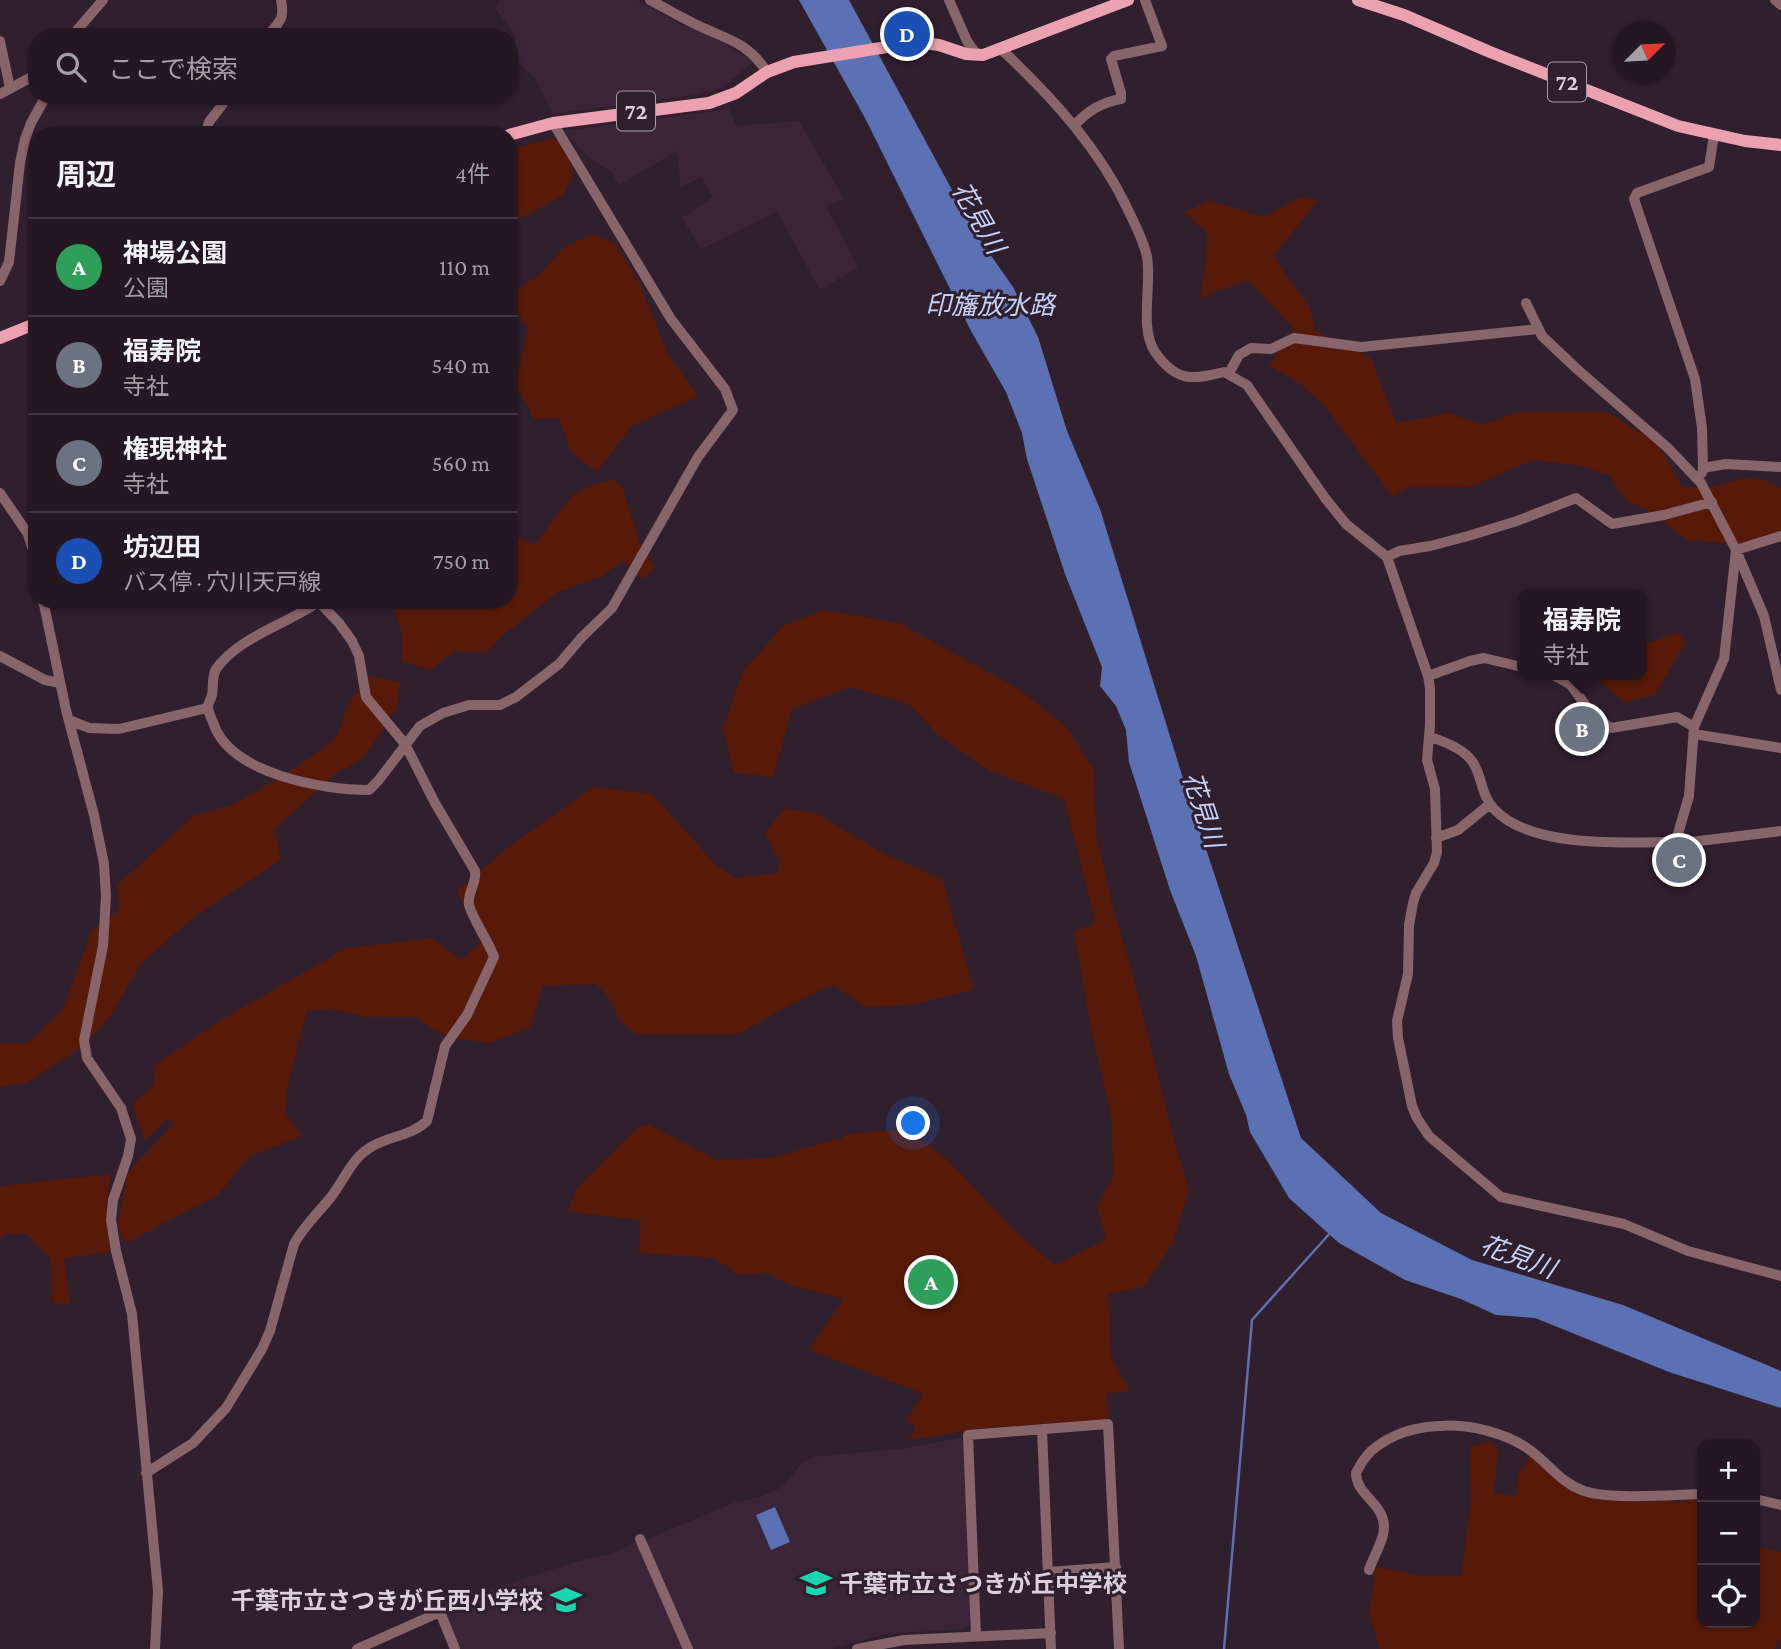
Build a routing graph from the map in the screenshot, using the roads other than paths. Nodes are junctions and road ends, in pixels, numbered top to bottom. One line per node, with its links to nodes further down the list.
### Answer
1 (103, 0): 10 (street)
2 (281, 0): 11 (street)
3 (650, 0): 15 (street)
4 (949, 0): 14 (street)
5 (1128, 0): 13 (main road, 72)
6 (1145, 0): 24 (street)
7 (1358, 0): 27 (main road, 72)
8 (1775, 0): 9 (street)
9 (1781, 5)
10 (79, 28)
11 (275, 28)
12 (0, 41): 17 (street)
13 (1001, 50): 14 (main road, 72); 24 (street)
14 (977, 55): 15 (main road, 72)
15 (767, 72): 21 (main road, 72)
16 (28, 79): 17 (street)
17 (10, 88): 18 (street)
18 (0, 94)
19 (41, 105): 22 (street)
20 (222, 105): 23 (street)
21 (554, 123): 26 (main road, 72); 57 (street)
22 (30, 126)
23 (208, 126)
24 (1074, 127): 34 (street)
25 (28, 131): 29 (street)
26 (518, 133)
27 (1714, 135): 28 (main road, 72); 36 (street)
28 (1781, 145)
29 (0, 281)
30 (1527, 303): 32 (street)
31 (28, 327): 33 (main road)
32 (1539, 330): 34 (street); 37 (street)
33 (0, 338)
34 (1229, 373): 43 (street)
35 (1781, 467): 36 (street)
36 (1703, 468): 37 (street)
37 (1701, 483): 39 (street)
38 (0, 493): 40 (street)
39 (1712, 502): 42 (street); 43 (street)
40 (28, 534)
41 (1781, 536): 42 (street)
42 (1736, 550): 52 (street); 55 (street)
43 (1387, 557): 49 (street)
44 (45, 609): 51 (street)
45 (308, 609): 53 (street)
46 (325, 609): 57 (street)
47 (0, 656): 51 (street)
48 (1517, 666): 49 (street)
49 (1428, 676): 56 (street)
50 (1562, 680): 55 (street)
51 (60, 683): 54 (street)
52 (1781, 690)
53 (207, 708): 54 (street); 57 (street)
54 (69, 720): 65 (street)
55 (1694, 731): 58 (street); 62 (street)
56 (1430, 737): 59 (street); 61 (street)
57 (405, 744): 65 (street)
58 (1781, 748)
59 (1490, 804): 61 (street); 62 (street)
60 (1781, 831): 62 (street)
61 (1436, 838): 63 (street)
62 (1675, 844)
63 (1781, 1276)
64 (1042, 1429): 70 (street); 72 (street); 74 (street)
65 (146, 1473): 75 (street)
66 (1697, 1494): 71 (street)
67 (1760, 1500): 68 (street)
68 (1781, 1505)
69 (640, 1539): 78 (street)
70 (1116, 1567): 72 (street); 81 (street)
71 (1369, 1570)
72 (1048, 1572): 73 (street)
73 (1051, 1633): 74 (street); 80 (street)
74 (976, 1636): 79 (street)
75 (155, 1649)
76 (357, 1649): 77 (street)
77 (455, 1649)
78 (688, 1649)
79 (858, 1649)
80 (1051, 1649)
81 (1119, 1649)

